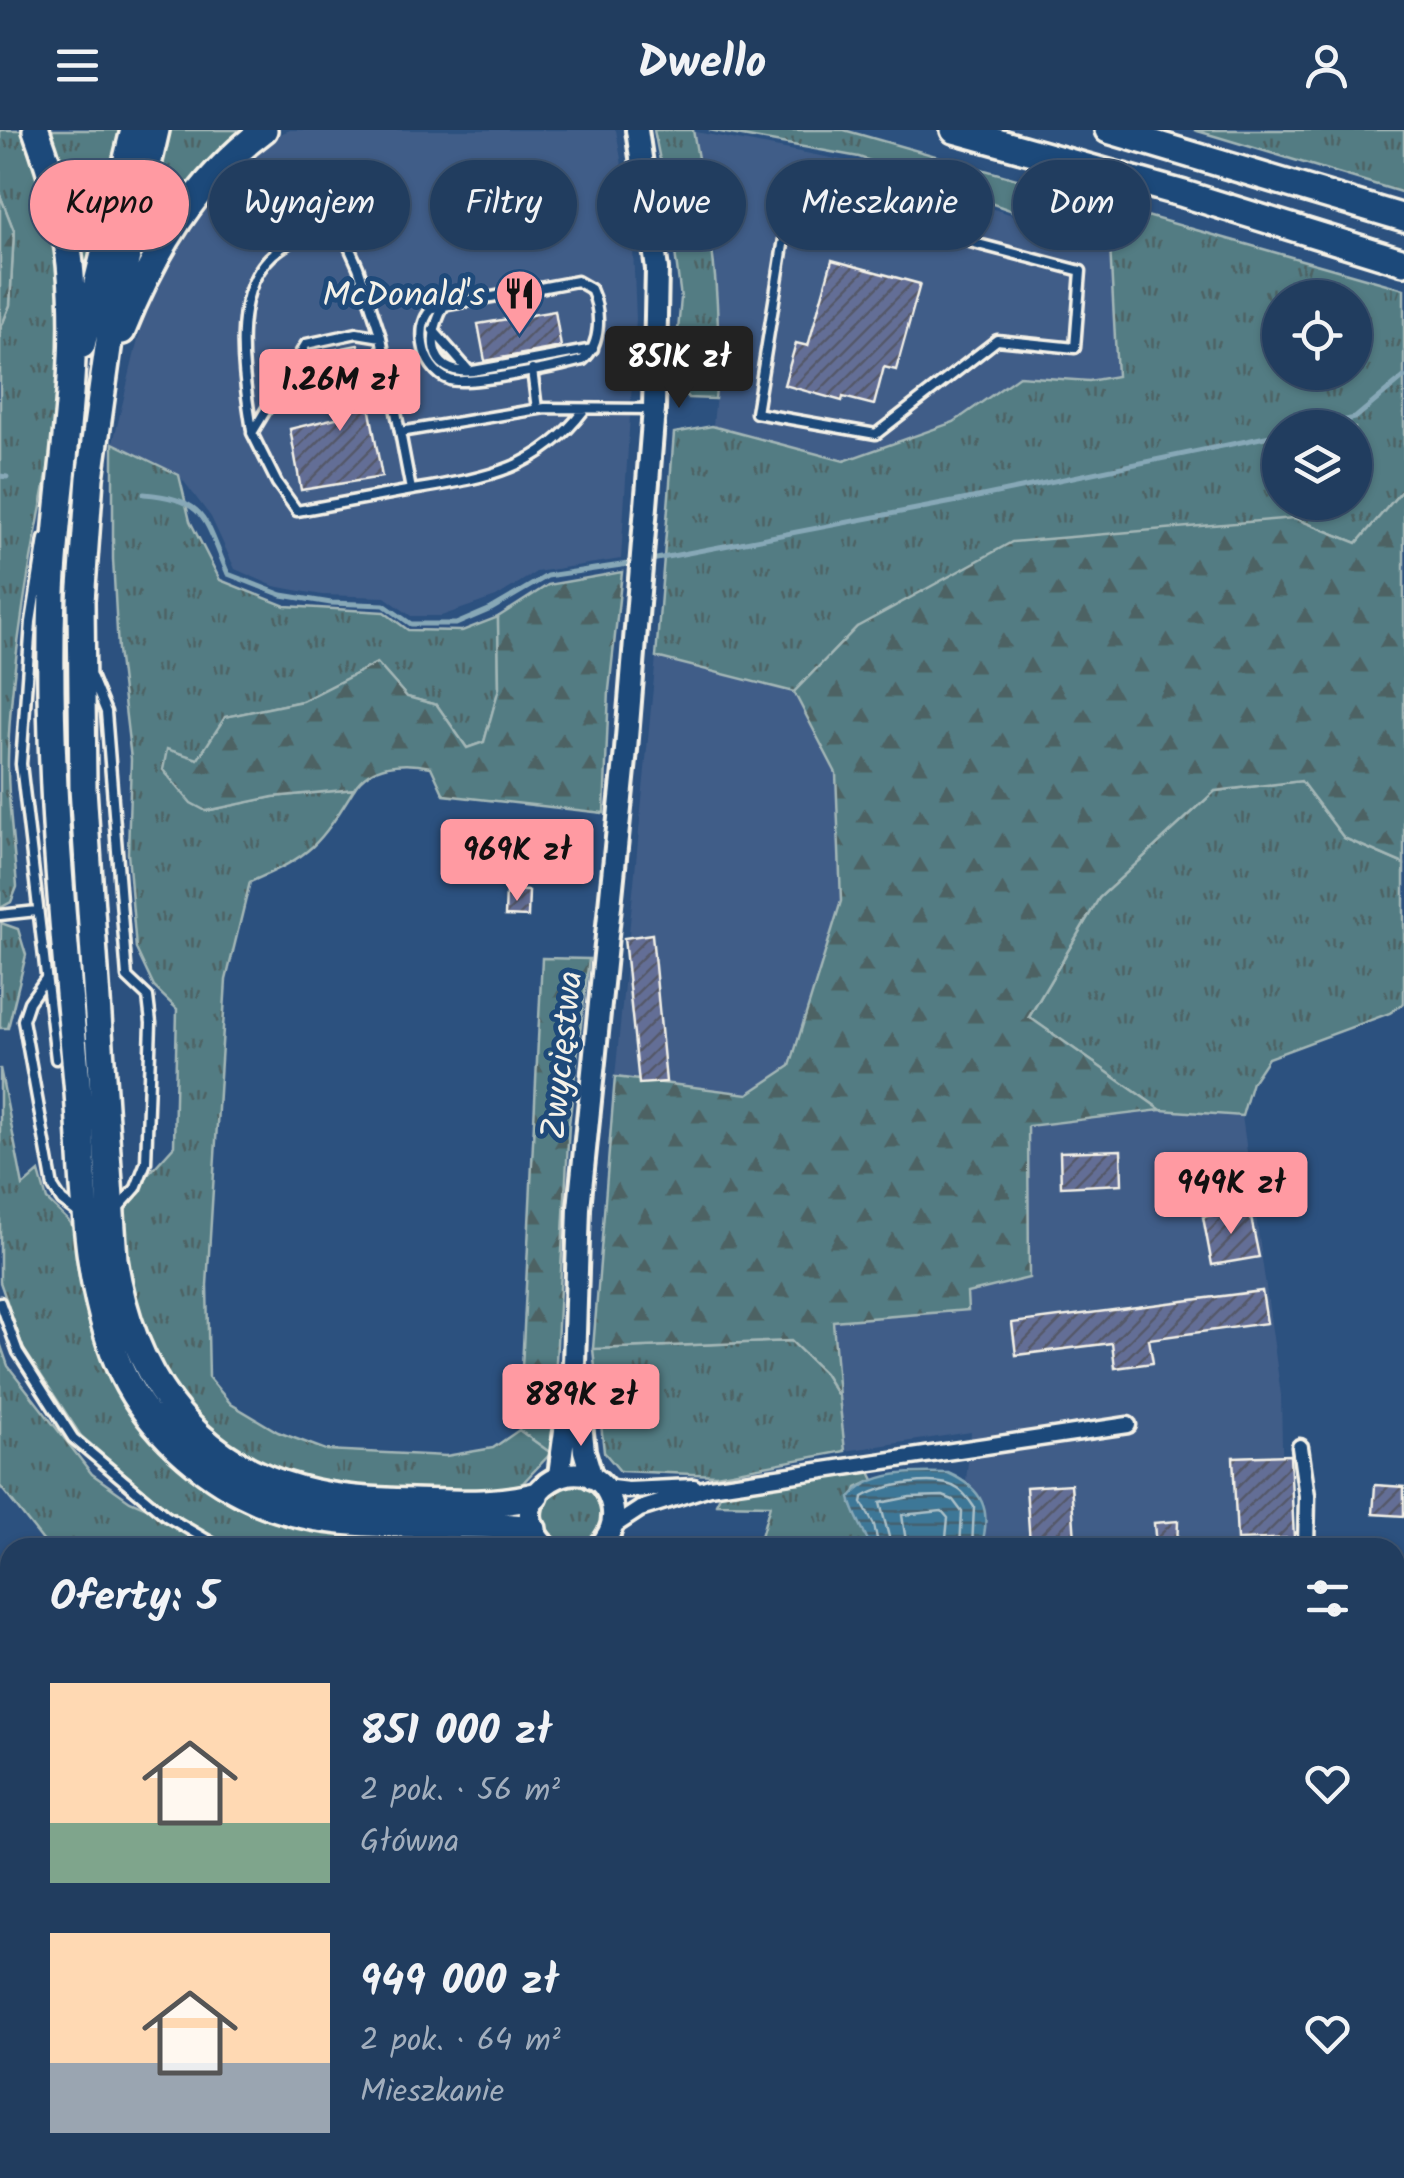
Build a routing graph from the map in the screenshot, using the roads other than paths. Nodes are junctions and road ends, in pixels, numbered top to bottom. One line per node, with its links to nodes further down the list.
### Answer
1 (36, 130): 17 (highway)
2 (134, 130): 17 (highway)
3 (156, 130): 16 (highway)
4 (264, 130): 16 (highway)
5 (954, 130): 9 (highway)
6 (1108, 130): 8 (highway)
7 (638, 131): 20 (main road, Zwycięstwa)
8 (1404, 218)
9 (1404, 262)
10 (446, 303): 11 (lane); 13 (lane); 14 (lane)
11 (434, 330): 15 (lane); 15 (lane)
12 (380, 338): 22 (lane); 23 (lane); 23 (lane)
13 (593, 350): 14 (lane); 15 (lane)
14 (532, 370): 18 (lane)
15 (468, 371)
16 (104, 388): 40 (highway)
17 (70, 399): 43 (highway)
18 (537, 409): 19 (lane); 22 (lane)
19 (584, 410): 20 (lane); 24 (lane)
20 (654, 410): 34 (main road, Zwycięstwa)
21 (756, 413): 21 (lane)
22 (400, 432): 24 (lane)
23 (252, 433): 24 (lane)
24 (411, 490)
25 (44, 539): 27 (lane)
26 (91, 675): 31 (lane)
27 (37, 911): 28 (lane); 29 (lane)
28 (0, 914)
29 (46, 978): 30 (lane); 32 (lane)
30 (56, 1059)
31 (119, 1207)
32 (78, 1213)
33 (0, 1302): 42 (lane)
34 (574, 1364): 37 (main road, Zwycięstwa); 38 (main road, Zwycięstwa)
35 (1128, 1426): 39 (street)
36 (1300, 1446): 45 (street)
37 (559, 1476): 38 (main road); 40 (main road)
38 (598, 1483): 39 (street); 41 (main road, Zwycięstwa)
39 (710, 1487): 41 (street)
40 (535, 1496): 43 (main road)
41 (611, 1528): 44 (main road)
42 (204, 1538)
43 (540, 1538)
44 (604, 1538)
45 (1306, 1538)

